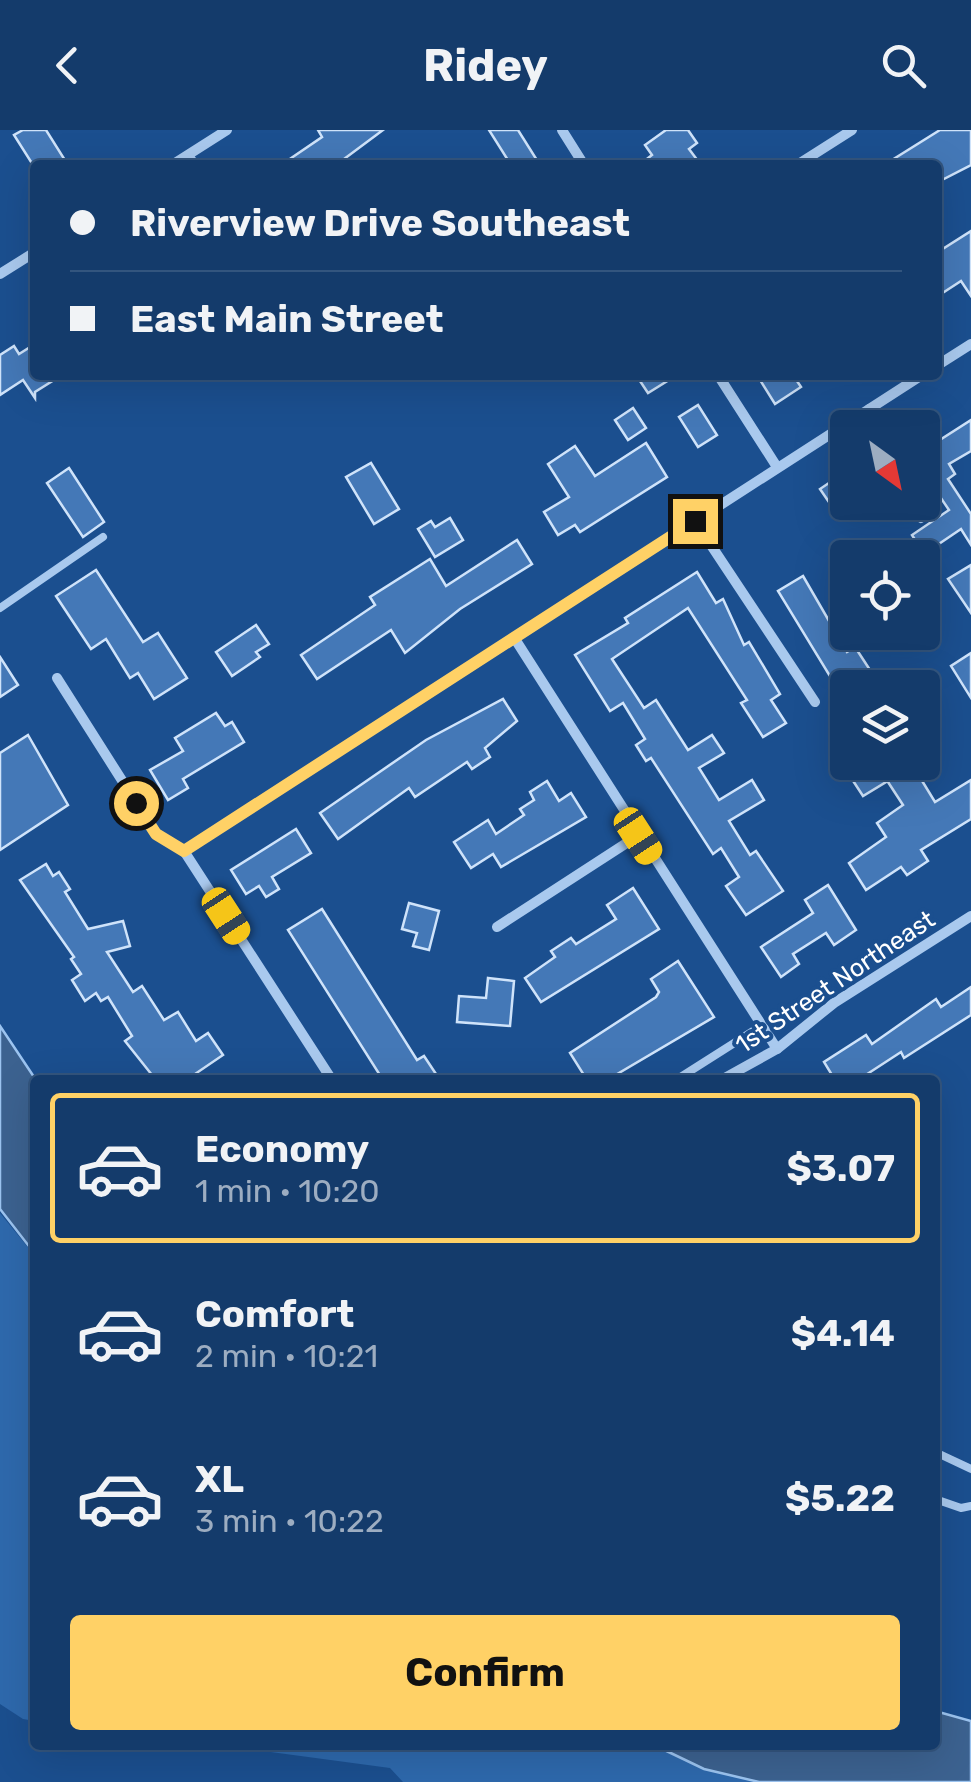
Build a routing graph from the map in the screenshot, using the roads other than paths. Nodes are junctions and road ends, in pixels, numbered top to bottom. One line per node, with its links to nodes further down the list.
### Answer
1 (227, 130): 4 (street)
2 (562, 130): 7 (street)
3 (852, 130): 8 (street)
4 (188, 154): 5 (street); 6 (lane)
5 (179, 160)
6 (192, 160)
7 (581, 160)
8 (805, 160)
9 (30, 255): 10 (street)
10 (0, 274)
11 (971, 344): 12 (street)
12 (942, 362)
13 (721, 380): 16 (street)
14 (914, 380): 15 (street)
15 (869, 408): 16 (street)
16 (777, 467): 17 (street)
17 (695, 521): 20 (street); 22 (street)
18 (103, 537): 19 (lane)
19 (0, 608)
20 (514, 639): 23 (street); 24 (street)
21 (57, 678): 24 (street)
22 (815, 702)
23 (638, 836): 26 (street); 27 (street)
24 (184, 851): 29 (street)
25 (971, 916): 28 (street, 1st Street Northeast)
26 (497, 928)
27 (761, 1026): 28 (street); 30 (lane)
28 (777, 1049): 31 (street, 1st Street Northeast)
29 (329, 1075)
30 (684, 1075)
31 (730, 1075)
32 (940, 1454): 33 (lane)
33 (971, 1469)
34 (940, 1501): 35 (lane)
35 (971, 1506)

